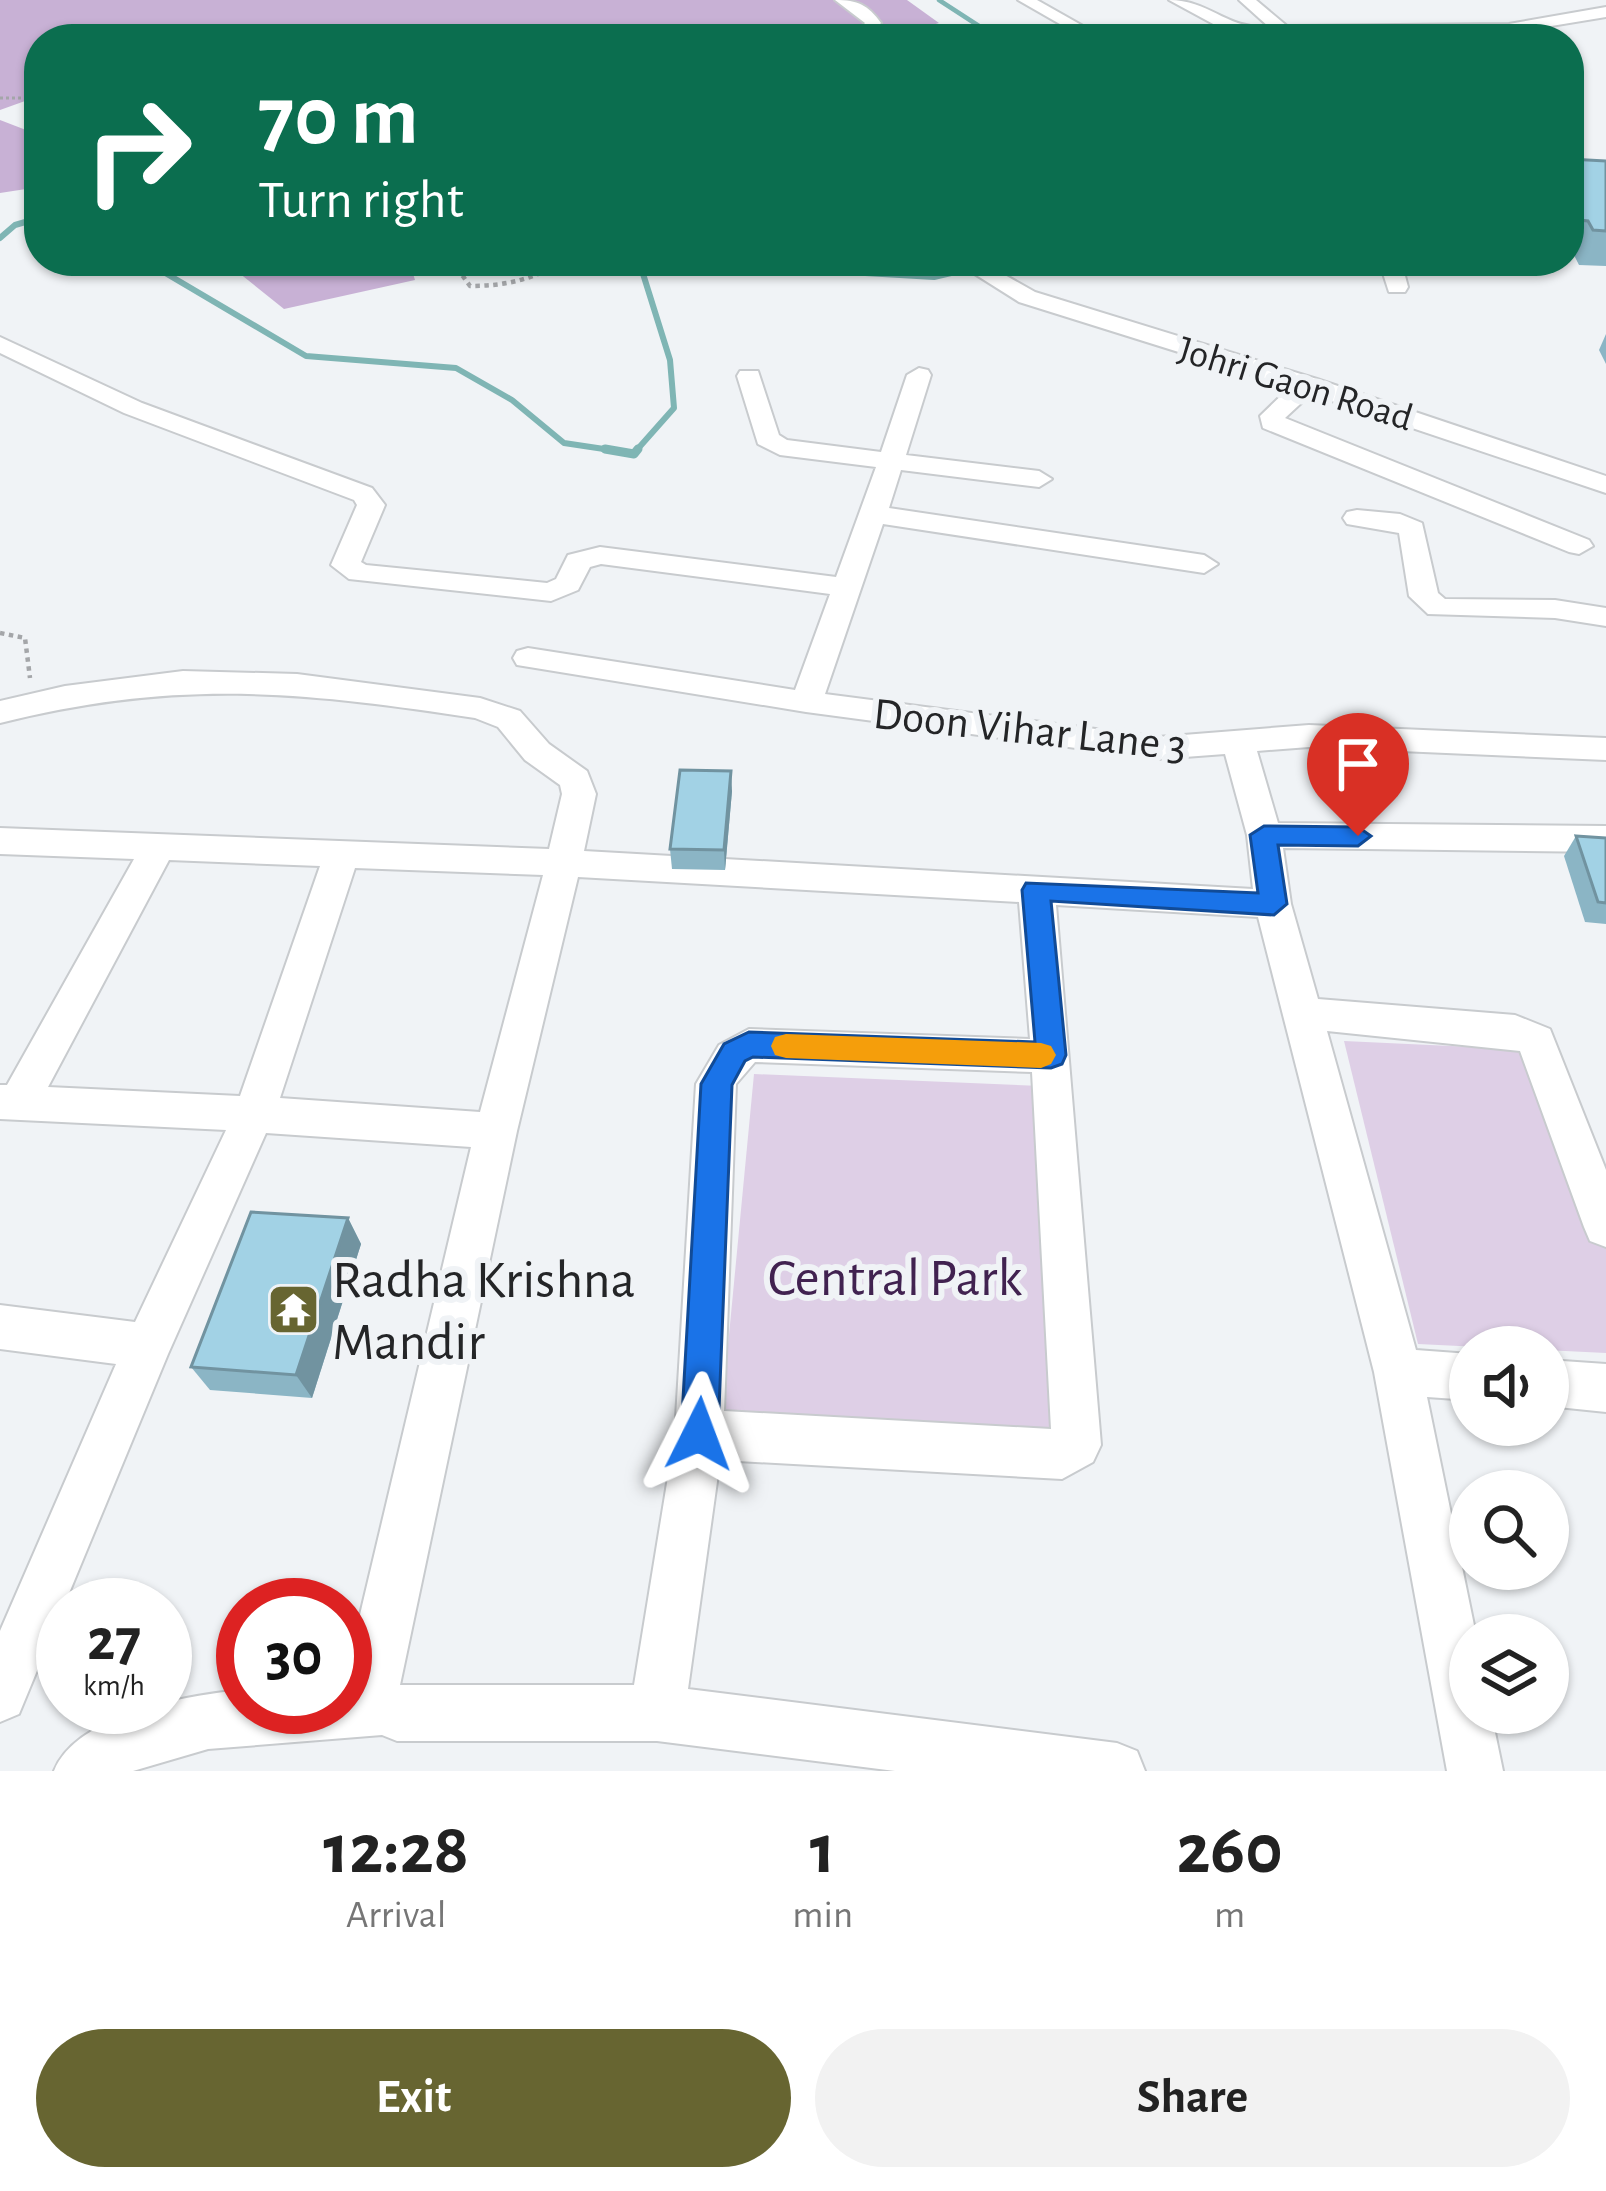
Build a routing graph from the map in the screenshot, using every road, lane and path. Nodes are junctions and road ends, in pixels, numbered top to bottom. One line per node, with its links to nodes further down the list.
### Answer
1 (842, 0): 7 (street)
2 (1026, 0): 8 (street)
3 (1178, 0): 9 (street)
4 (1247, 0): 10 (street)
5 (1431, 5): 11 (street)
6 (1606, 12): 12 (street)
7 (872, 24)
8 (1070, 24)
9 (1225, 24)
10 (1275, 24)
11 (1444, 24)
12 (1547, 24)
13 (463, 276): 14 (path)
14 (541, 276)
15 (990, 276): 21 (street, Johri Gaon Road)
16 (1394, 276): 17 (street)
17 (1397, 287)
18 (0, 344): 29 (street)
19 (919, 375): 22 (street)
20 (749, 376): 22 (street)
21 (1307, 384): 24 (street, Johri Gaon Road); 27 (street)
22 (887, 460): 23 (street); 25 (street)
23 (1039, 479)
24 (1606, 485)
25 (873, 514): 28 (street); 29 (street)
26 (1357, 518): 30 (street)
27 (1579, 546)
28 (1204, 564)
29 (845, 586): 34 (street)
30 (1606, 617)
31 (0, 633): 33 (path)
32 (528, 658): 34 (street, Doon Vihar Lane 3)
33 (48, 699): 35 (street); 43 (street)
34 (806, 702): 36 (street, Doon Vihar Lane 3)
35 (0, 712)
36 (1239, 744): 37 (street, Doon Vihar Lane 3); 38 (street)
37 (1606, 748)
38 (1264, 835): 39 (street); 45 (street)
39 (1606, 839)
40 (0, 842): 41 (street)
41 (158, 849): 42 (street); 48 (street)
42 (341, 856): 43 (street); 49 (street)
43 (564, 863): 44 (street); 50 (street)
44 (1036, 890): 45 (street); 47 (street)
45 (1274, 904): 46 (street)
46 (1305, 1014): 51 (street); 54 (street)
47 (1051, 1055): 58 (street); 58 (street)
48 (9, 1103): 49 (street)
49 (254, 1114): 50 (street); 53 (street)
50 (496, 1131): 60 (street)
51 (1606, 1227)
52 (0, 1327): 53 (street)
53 (148, 1346): 59 (street)
54 (1398, 1372): 55 (street); 65 (street)
55 (1449, 1376)
56 (1569, 1385): 57 (street)
57 (1606, 1388)
58 (699, 1434): 61 (street)
59 (0, 1695)
60 (382, 1707): 61 (street); 63 (street)
61 (657, 1713): 62 (street)
62 (881, 1756): 64 (street)
63 (82, 1771)
64 (1117, 1771)
65 (1475, 1771)

